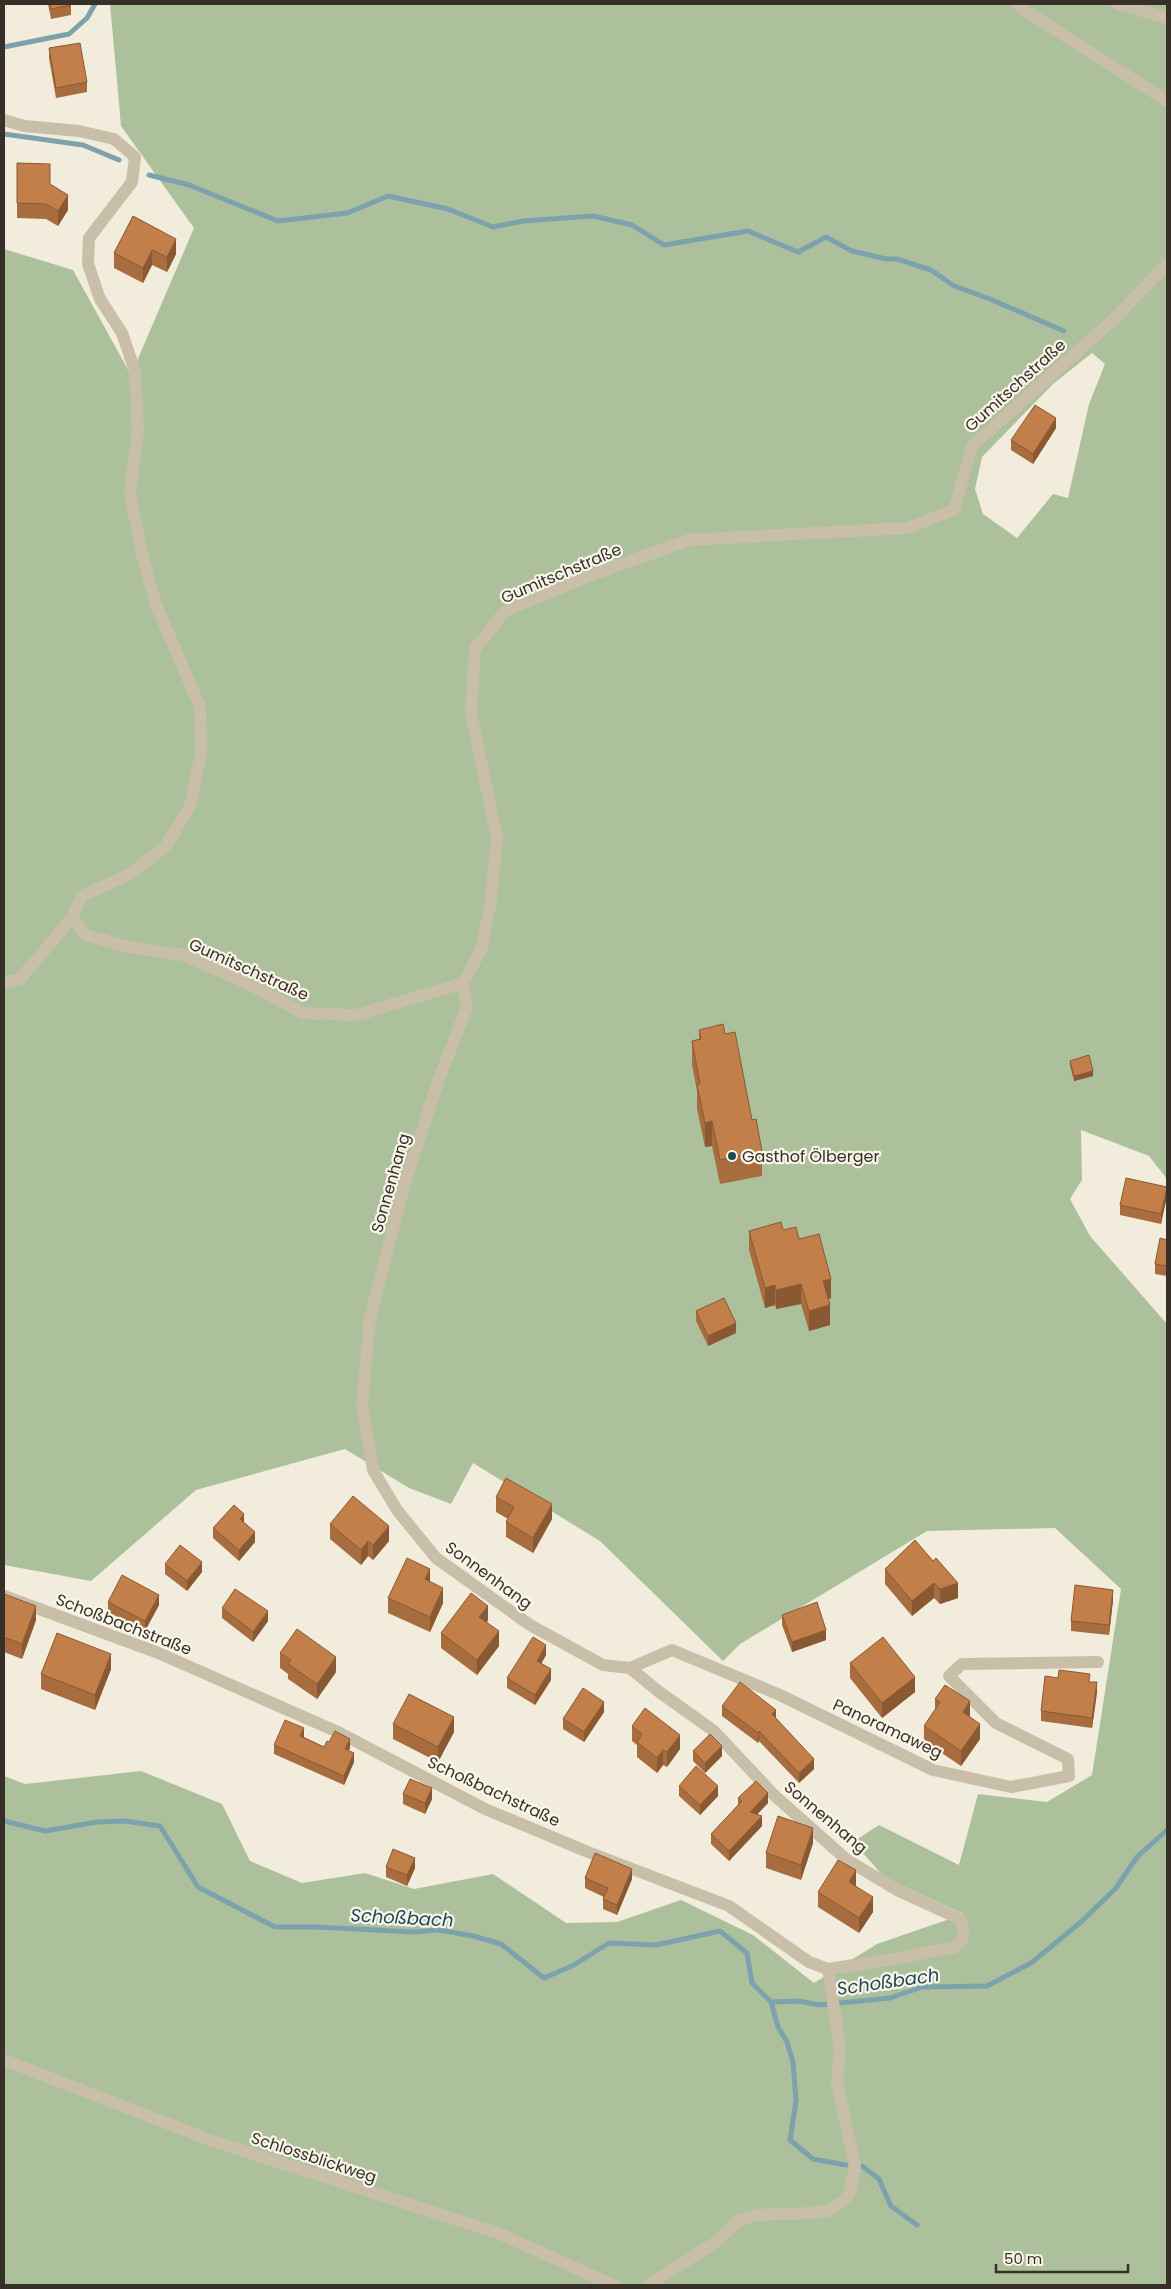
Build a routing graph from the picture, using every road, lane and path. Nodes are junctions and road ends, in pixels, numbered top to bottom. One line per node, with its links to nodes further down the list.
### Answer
1 (1018, 4): 4 (street)
2 (1117, 4): 3 (street)
3 (1167, 18)
4 (1167, 101)
5 (4, 120): 7 (street)
6 (1167, 264): 8 (street, Gumitschstraße)
7 (72, 918): 8 (street, Gumitschstraße); 9 (street)
8 (463, 983): 12 (street, Sonnenhang)
9 (4, 984)
10 (4, 1596): 13 (street, Schoßbachstraße)
11 (1098, 1662): 12 (street, Panoramaweg)
12 (630, 1668): 13 (street, Sonnenhang)
13 (828, 1969): 16 (street)
14 (4, 2060): 15 (street, Schlossblickweg)
15 (613, 2285)
16 (648, 2285)

